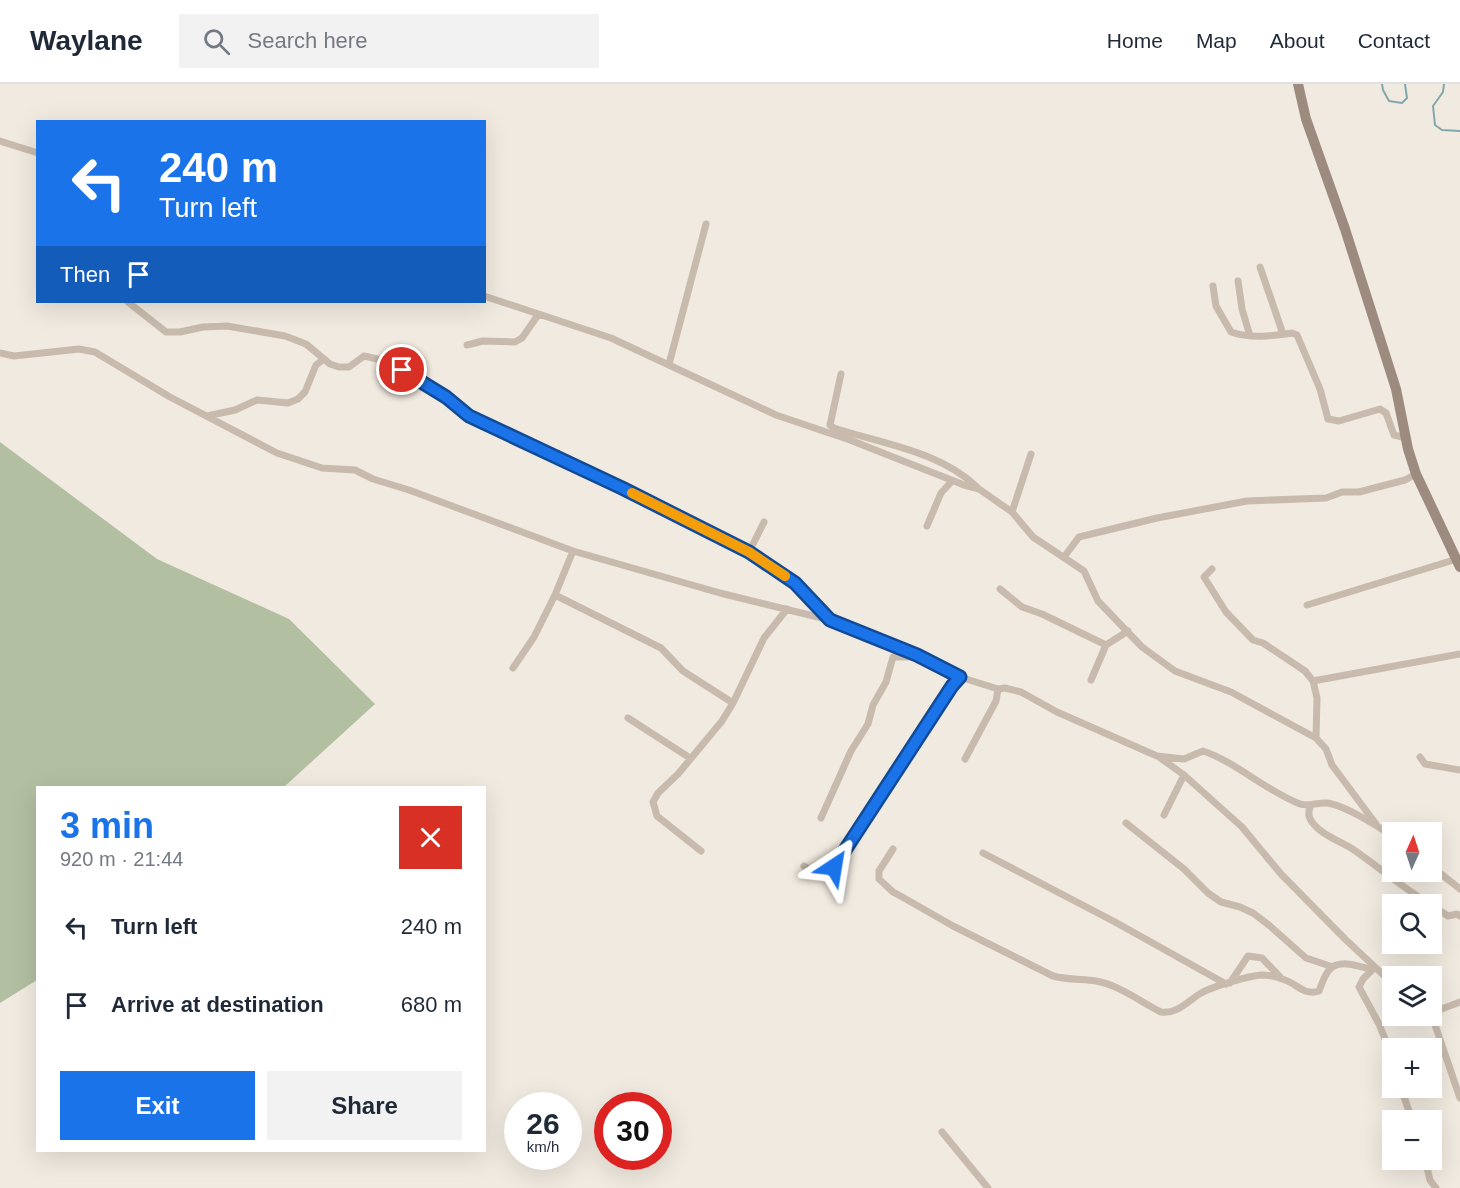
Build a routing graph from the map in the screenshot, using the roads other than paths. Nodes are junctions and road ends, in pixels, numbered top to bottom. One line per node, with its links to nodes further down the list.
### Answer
1 (1298, 84): 20 (main road)
2 (0, 141): 3 (street)
3 (36, 152)
4 (706, 224): 16 (street)
5 (1260, 267): 11 (street)
6 (1238, 280): 12 (street)
7 (1213, 286): 12 (street)
8 (486, 297): 10 (street)
9 (129, 303): 15 (street)
10 (538, 315): 13 (street); 16 (street)
11 (1284, 334): 12 (street); 20 (street)
12 (1250, 336)
13 (467, 345)
14 (0, 353): 18 (street)
15 (324, 359): 18 (street); 30 (street)
16 (669, 364): 21 (street)
17 (841, 374): 19 (street)
18 (206, 416): 29 (street)
19 (865, 438): 21 (street); 25 (street)
20 (1406, 438): 23 (main road)
21 (850, 440): 24 (street)
22 (1031, 454): 26 (street)
23 (1416, 474): 31 (street); 32 (main road)
24 (952, 481): 25 (street); 28 (street)
25 (979, 489): 26 (street)
26 (1012, 512): 31 (street)
27 (764, 522): 30 (street)
28 (927, 526)
29 (573, 551): 35 (street); 37 (street)
30 (749, 552): 38 (street)
31 (1064, 557): 39 (street)
32 (1459, 563): 36 (street)
33 (1212, 569): 46 (street)
34 (1000, 589): 40 (street)
35 (555, 595): 43 (street); 48 (street)
36 (1307, 605)
37 (787, 609): 38 (street); 48 (street)
38 (830, 620): 42 (street)
39 (1128, 631): 40 (street); 50 (street)
40 (1106, 645): 45 (street)
41 (1460, 654): 46 (street)
42 (917, 655): 44 (street); 59 (street)
43 (513, 668)
44 (960, 677): 47 (street); 66 (street)
45 (1091, 680)
46 (1312, 681): 50 (street)
47 (998, 689): 51 (street); 54 (street)
48 (733, 703): 53 (street)
49 (628, 718): 53 (street)
50 (1316, 738): 61 (street)
51 (1157, 756): 56 (street); 57 (street)
52 (1420, 757): 55 (street)
53 (690, 758): 64 (street)
54 (965, 759)
55 (1460, 770)
56 (1184, 776): 58 (street); 73 (street)
57 (1311, 805): 61 (street); 69 (street)
58 (1164, 815)
59 (821, 818)
60 (1126, 823): 72 (street)
61 (1377, 824): 62 (street)
62 (1382, 828)
63 (893, 849): 76 (street)
64 (701, 850)
65 (983, 853): 76 (street)
66 (804, 866)
67 (1442, 875): 68 (street)
68 (1460, 889)
69 (1412, 894)
70 (1442, 912): 71 (street)
71 (1460, 916)
72 (1333, 967): 73 (street); 75 (street)
73 (1373, 968): 74 (street); 80 (street)
74 (1382, 975)
75 (1281, 978): 76 (street); 76 (street)
76 (1228, 983)
77 (1460, 1002): 78 (street)
78 (1442, 1009)
79 (1435, 1026): 81 (street)
80 (1383, 1038)
81 (1460, 1098)
82 (942, 1132): 84 (street)
83 (1428, 1170): 85 (street)
84 (988, 1188)
85 (1436, 1188)

